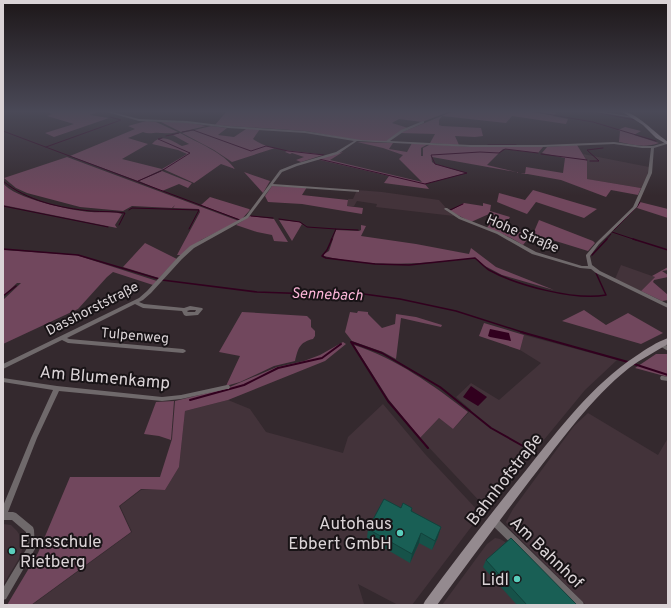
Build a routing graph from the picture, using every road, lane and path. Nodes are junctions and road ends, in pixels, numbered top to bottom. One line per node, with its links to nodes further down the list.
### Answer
1 (347, 139): 3 (street)
2 (391, 139): 4 (street)
3 (356, 141): 4 (street); 7 (street, Dasshorststraße)
4 (387, 142): 6 (street)
5 (667, 144): 6 (street)
6 (653, 147): 10 (street)
7 (270, 184): 8 (street); 11 (street, Dasshorststraße)
8 (358, 191)
9 (446, 209): 10 (street, Hohe Straße)
10 (593, 268): 12 (street, Hohe Straße)
11 (134, 302): 13 (street); 14 (street, Dasshorststraße)
12 (668, 306)
13 (184, 310)
14 (62, 338): 17 (street, Tulpenweg); 18 (street, Dasshorststraße)
15 (664, 342): 16 (street); 23 (main road, Bahnhofstraße)
16 (668, 349)
17 (183, 351)
18 (3, 367)
19 (3, 380): 21 (street, Am Blumenkamp)
20 (227, 386): 21 (street, Am Blumenkamp)
21 (57, 388): 22 (street)
22 (3, 516): 24 (street)
23 (492, 520): 25 (main road, Bahnhofstraße); 26 (street, Am Bahnhof)
24 (3, 596)
25 (429, 605)
26 (580, 605)

